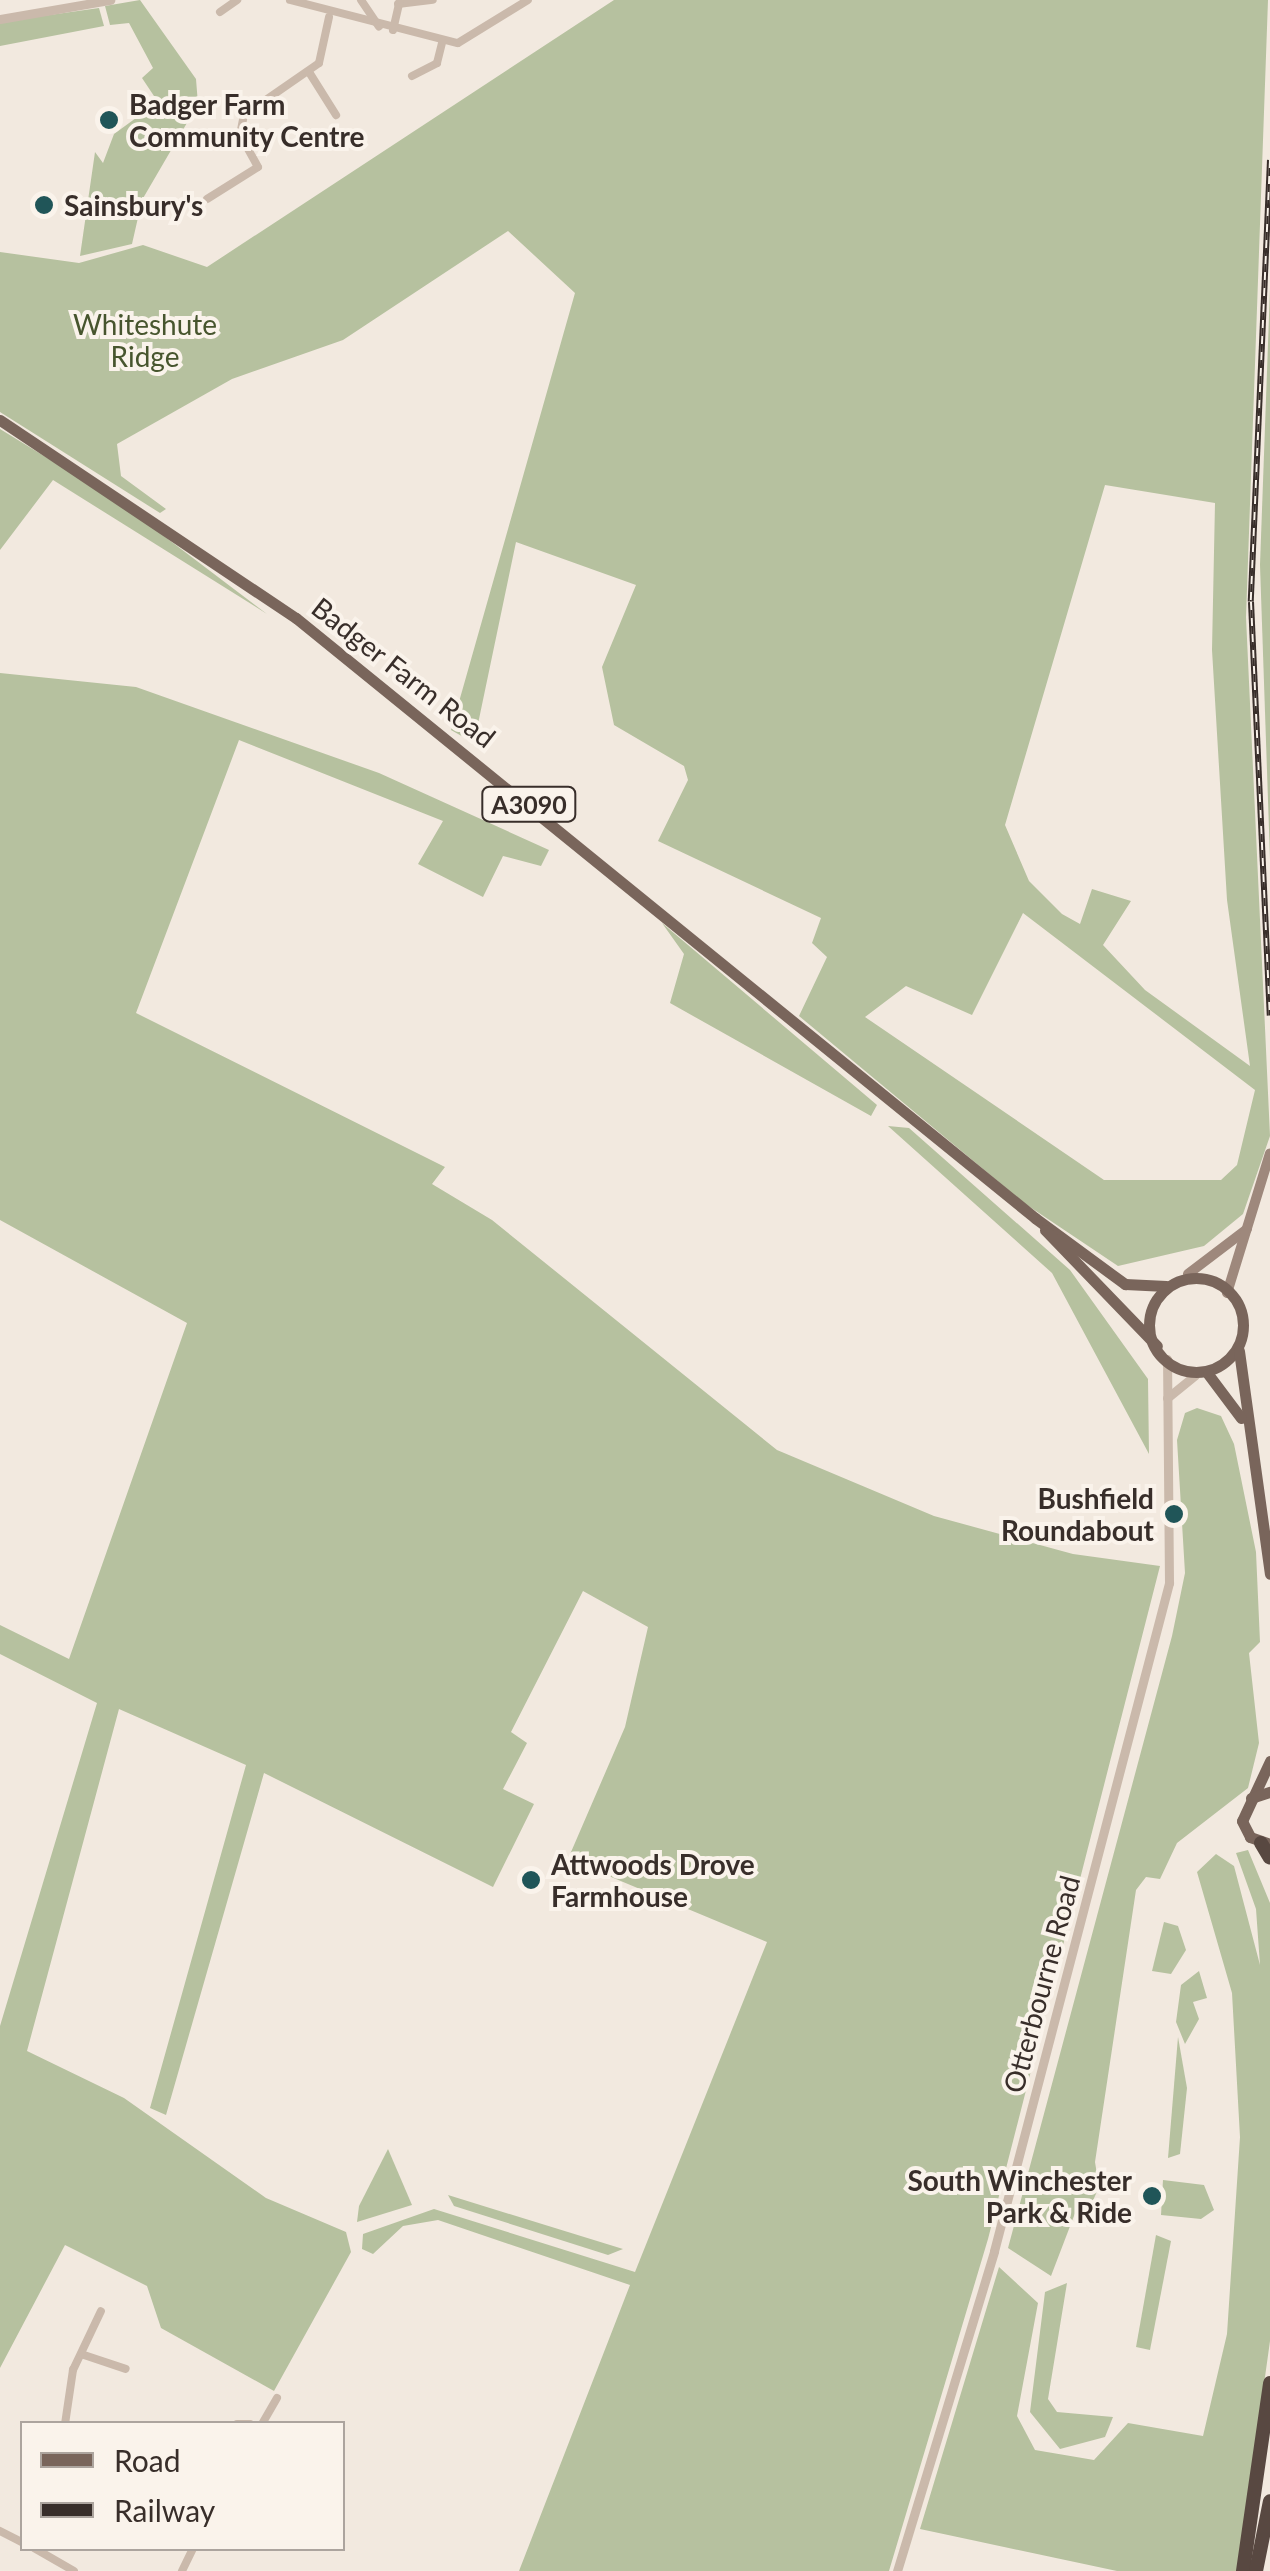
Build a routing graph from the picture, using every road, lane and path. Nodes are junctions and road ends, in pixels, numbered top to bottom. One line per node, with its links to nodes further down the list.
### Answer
1 (110, 0): 10 (street)
2 (237, 0): 8 (street)
3 (290, 0): 9 (street)
4 (361, 0): 11 (street)
5 (433, 0): 7 (street)
6 (528, 0): 13 (street)
7 (399, 2): 12 (street)
8 (220, 12)
9 (329, 17): 11 (street); 14 (street)
10 (0, 19)
11 (379, 27): 12 (street)
12 (393, 30): 13 (street)
13 (442, 43): 15 (street)
14 (309, 72): 16 (street); 17 (street)
15 (412, 76)
16 (336, 115)
17 (207, 199)
18 (0, 420): 20 (main road, Badger Farm Road / A3090)
19 (1270, 1153): 21 (main road)
20 (1035, 1218): 23 (main road, Badger Farm Road / A3090); 26 (main road, Badger Farm Road / A3090)
21 (1249, 1227): 22 (main road); 24 (main road)
22 (1188, 1274): 23 (main road); 24 (main road)
23 (1166, 1286): 26 (main road)
24 (1227, 1293): 25 (main road)
25 (1239, 1336): 27 (main road); 29 (main road)
26 (1164, 1354): 27 (main road); 28 (street, Otterbourne Road)
27 (1202, 1375): 28 (street); 29 (main road)
28 (1166, 1399): 46 (street, Otterbourne Road)
29 (1248, 1436): 30 (main road)
30 (1270, 1574)
31 (1270, 1760): 33 (main road)
32 (1270, 1792): 33 (main road)
33 (1251, 1798): 34 (main road)
34 (1266, 1843): 35 (highway)
35 (1270, 1858)
36 (101, 2311): 37 (street)
37 (81, 2354): 38 (street); 41 (street)
38 (126, 2369)
39 (1270, 2384): 47 (highway)
40 (276, 2398): 42 (street)
41 (66, 2421)
42 (264, 2421)
43 (1270, 2501): 48 (highway)
44 (39, 2551): 45 (street)
45 (74, 2571)
46 (897, 2571)
47 (1243, 2571)
48 (1256, 2571)

